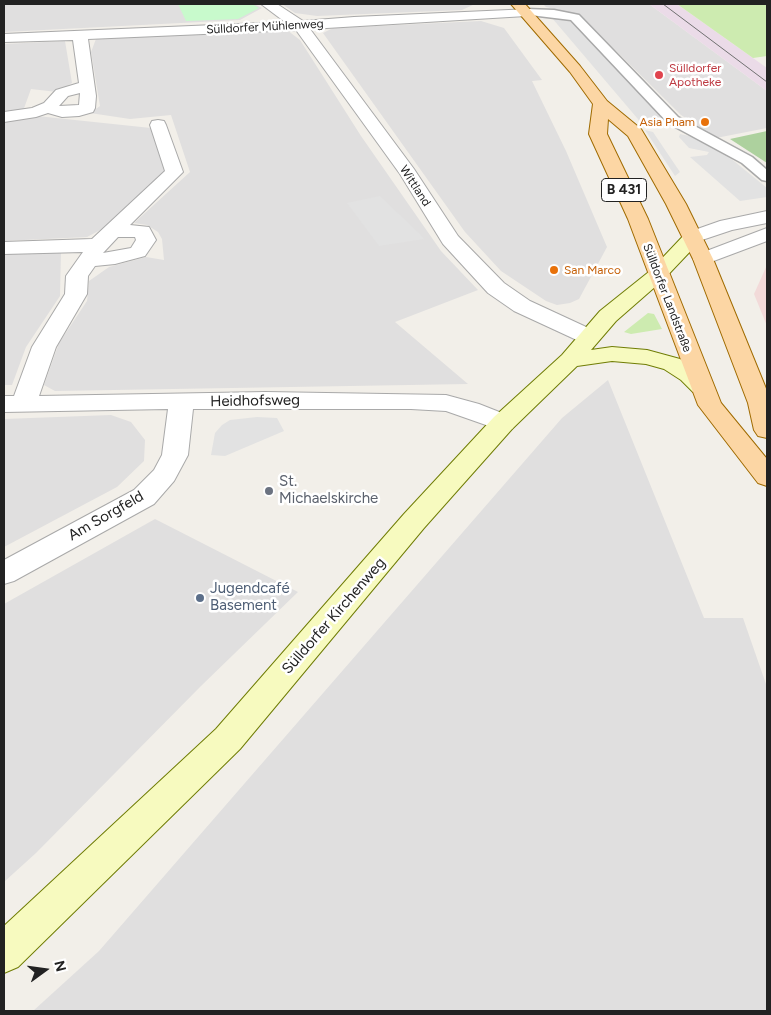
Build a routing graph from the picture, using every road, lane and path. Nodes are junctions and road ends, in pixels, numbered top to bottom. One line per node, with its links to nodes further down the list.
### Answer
1 (268, 4): 3 (street, Wittland)
2 (522, 8): 3 (street, Sülldorfer Mühlenweg); 7 (main road, B 431); 11 (lane)
3 (300, 26): 4 (street, Sülldorfer Mühlenweg); 20 (street, Wittland)
4 (80, 34): 5 (street, Sülldorfer Mühlenweg); 6 (street)
5 (4, 38)
6 (87, 86): 8 (street); 8 (street)
7 (601, 104): 15 (main road, B 431); 19 (main road, Sülldorfer Landstraße / B 431)
8 (50, 106): 9 (street)
9 (4, 117)
10 (158, 125): 13 (street)
11 (767, 178)
12 (767, 217): 15 (street, Sülldorfer Kirchenweg)
13 (113, 230): 17 (street); 17 (street)
14 (767, 234): 18 (street, Sülldorfer Kirchenweg)
15 (693, 237): 18 (main road, B 431); 19 (street, Sülldorfer Kirchenweg)
16 (4, 248): 17 (street)
17 (92, 253): 23 (street)
18 (703, 259): 19 (street, Sülldorfer Kirchenweg); 25 (main road, B 431)
19 (658, 275): 20 (street, Sülldorfer Kirchenweg); 21 (main road, Sülldorfer Landstraße / B 431)
20 (580, 348): 21 (street); 24 (street, Sülldorfer Kirchenweg)
21 (702, 387): 26 (main road, Sülldorfer Landstraße / B 431)
22 (181, 402): 23 (street, Heidhofsweg); 24 (street, Heidhofsweg); 27 (street, Am Sorgfeld)
23 (14, 403)
24 (503, 423): 28 (street, Sülldorfer Kirchenweg)
25 (767, 430)
26 (767, 477)
27 (4, 573)
28 (4, 953)

